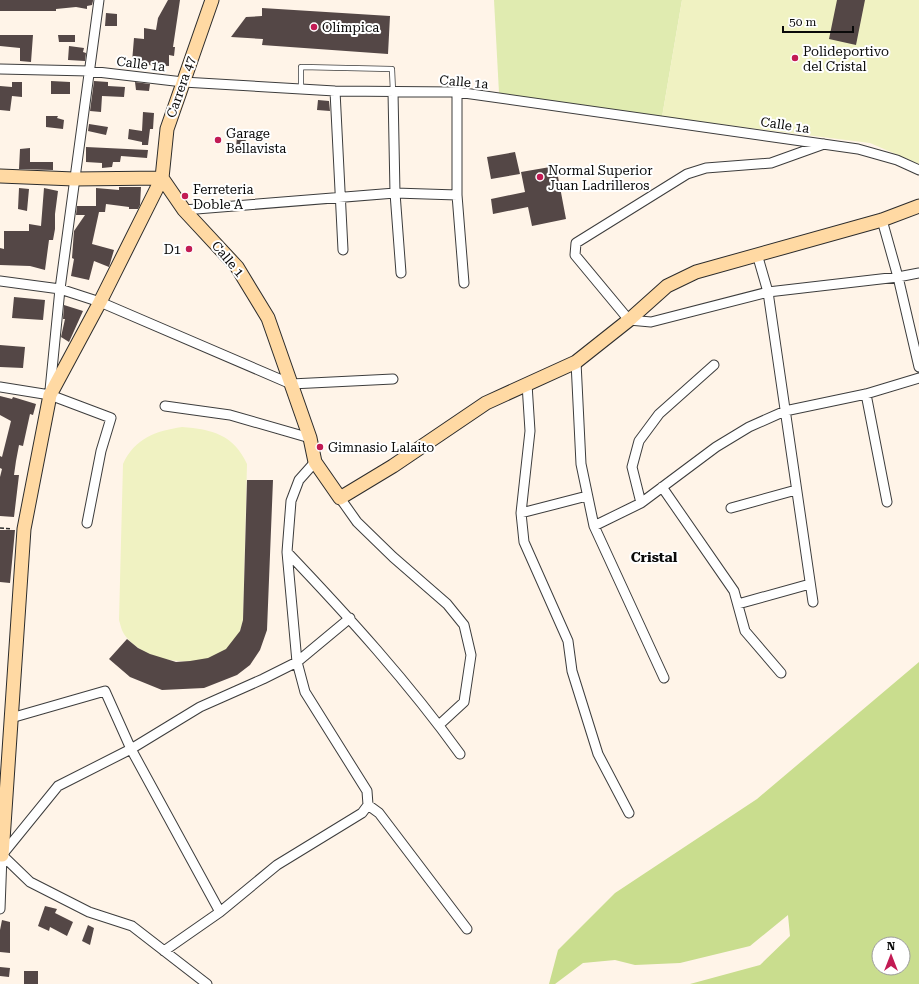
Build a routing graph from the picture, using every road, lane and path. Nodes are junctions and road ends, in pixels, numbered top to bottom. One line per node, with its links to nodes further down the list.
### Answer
1 (99, 0): 4 (street)
2 (212, 0): 5 (main road, Carrera 47)
3 (0, 69): 4 (street, Calle 1a)
4 (89, 71): 5 (street, Calle 1a); 14 (street)
5 (183, 82): 6 (street, Calle 1a); 13 (main road, Carrera 47)
6 (301, 89): 7 (street, Calle 1a); 8 (lane)
7 (335, 91): 8 (street, Calle 1a); 17 (street)
8 (393, 92): 9 (street, Calle 1a); 15 (street)
9 (457, 92): 10 (street, Calle 1a); 16 (street)
10 (825, 143): 11 (street, Calle 1a); 31 (street)
11 (919, 170)
12 (0, 176): 14 (main road)
13 (162, 178): 14 (main road); 19 (main road, Calle 1); 30 (main road)
14 (74, 179): 28 (street)
15 (395, 193): 16 (street); 17 (street); 23 (street)
16 (457, 195): 27 (street)
17 (340, 199): 19 (street); 21 (street)
18 (919, 206): 20 (main road)
19 (184, 210): 37 (main road, Calle 1)
20 (882, 220): 22 (main road); 25 (street)
21 (343, 250)
22 (757, 254): 29 (street); 31 (main road)
23 (401, 273)
24 (919, 273): 25 (street)
25 (898, 277): 29 (street); 34 (street)
26 (0, 281): 28 (street)
27 (464, 283)
28 (60, 289): 30 (street); 41 (street)
29 (768, 292): 31 (street); 43 (street)
30 (100, 302): 37 (street); 41 (main road)
31 (629, 320): 32 (main road)
32 (576, 362): 38 (main road); 48 (street)
33 (714, 365): 51 (street)
34 (919, 367)
35 (919, 378): 40 (street)
36 (393, 379): 37 (street)
37 (291, 384): 44 (main road, Calle 1)
38 (528, 384): 49 (main road); 53 (street)
39 (0, 387): 41 (street)
40 (866, 394): 43 (street); 50 (street)
41 (50, 395): 54 (street); 64 (main road)
42 (165, 406): 44 (street)
43 (785, 411): 46 (street); 47 (street)
44 (310, 438): 45 (main road, Calle 1)
45 (315, 462): 49 (main road, Calle 1); 56 (street)
46 (662, 487): 51 (street); 59 (street)
47 (796, 490): 52 (street); 57 (street)
48 (588, 496): 53 (street); 55 (street)
49 (340, 498): 65 (street)
50 (887, 502)
51 (641, 503): 55 (street)
52 (731, 508)
53 (521, 513): 69 (street)
54 (87, 523)
55 (594, 526): 63 (street)
56 (287, 552): 60 (street); 61 (street)
57 (810, 584): 58 (street); 59 (street)
58 (813, 602)
59 (738, 604): 62 (street)
60 (350, 618): 61 (street); 65 (street)
61 (297, 662): 66 (street); 68 (street)
62 (781, 673)
63 (664, 678)
64 (11, 718): 66 (street); 70 (main road)
65 (439, 725): 67 (street)
66 (131, 749): 70 (street); 72 (street)
67 (460, 754)
68 (368, 805): 72 (street); 73 (street)
69 (629, 813)
70 (1, 856): 71 (street); 74 (street)
71 (0, 909)
72 (220, 912): 74 (street)
73 (467, 928)
74 (164, 951): 75 (street)
75 (207, 984)

